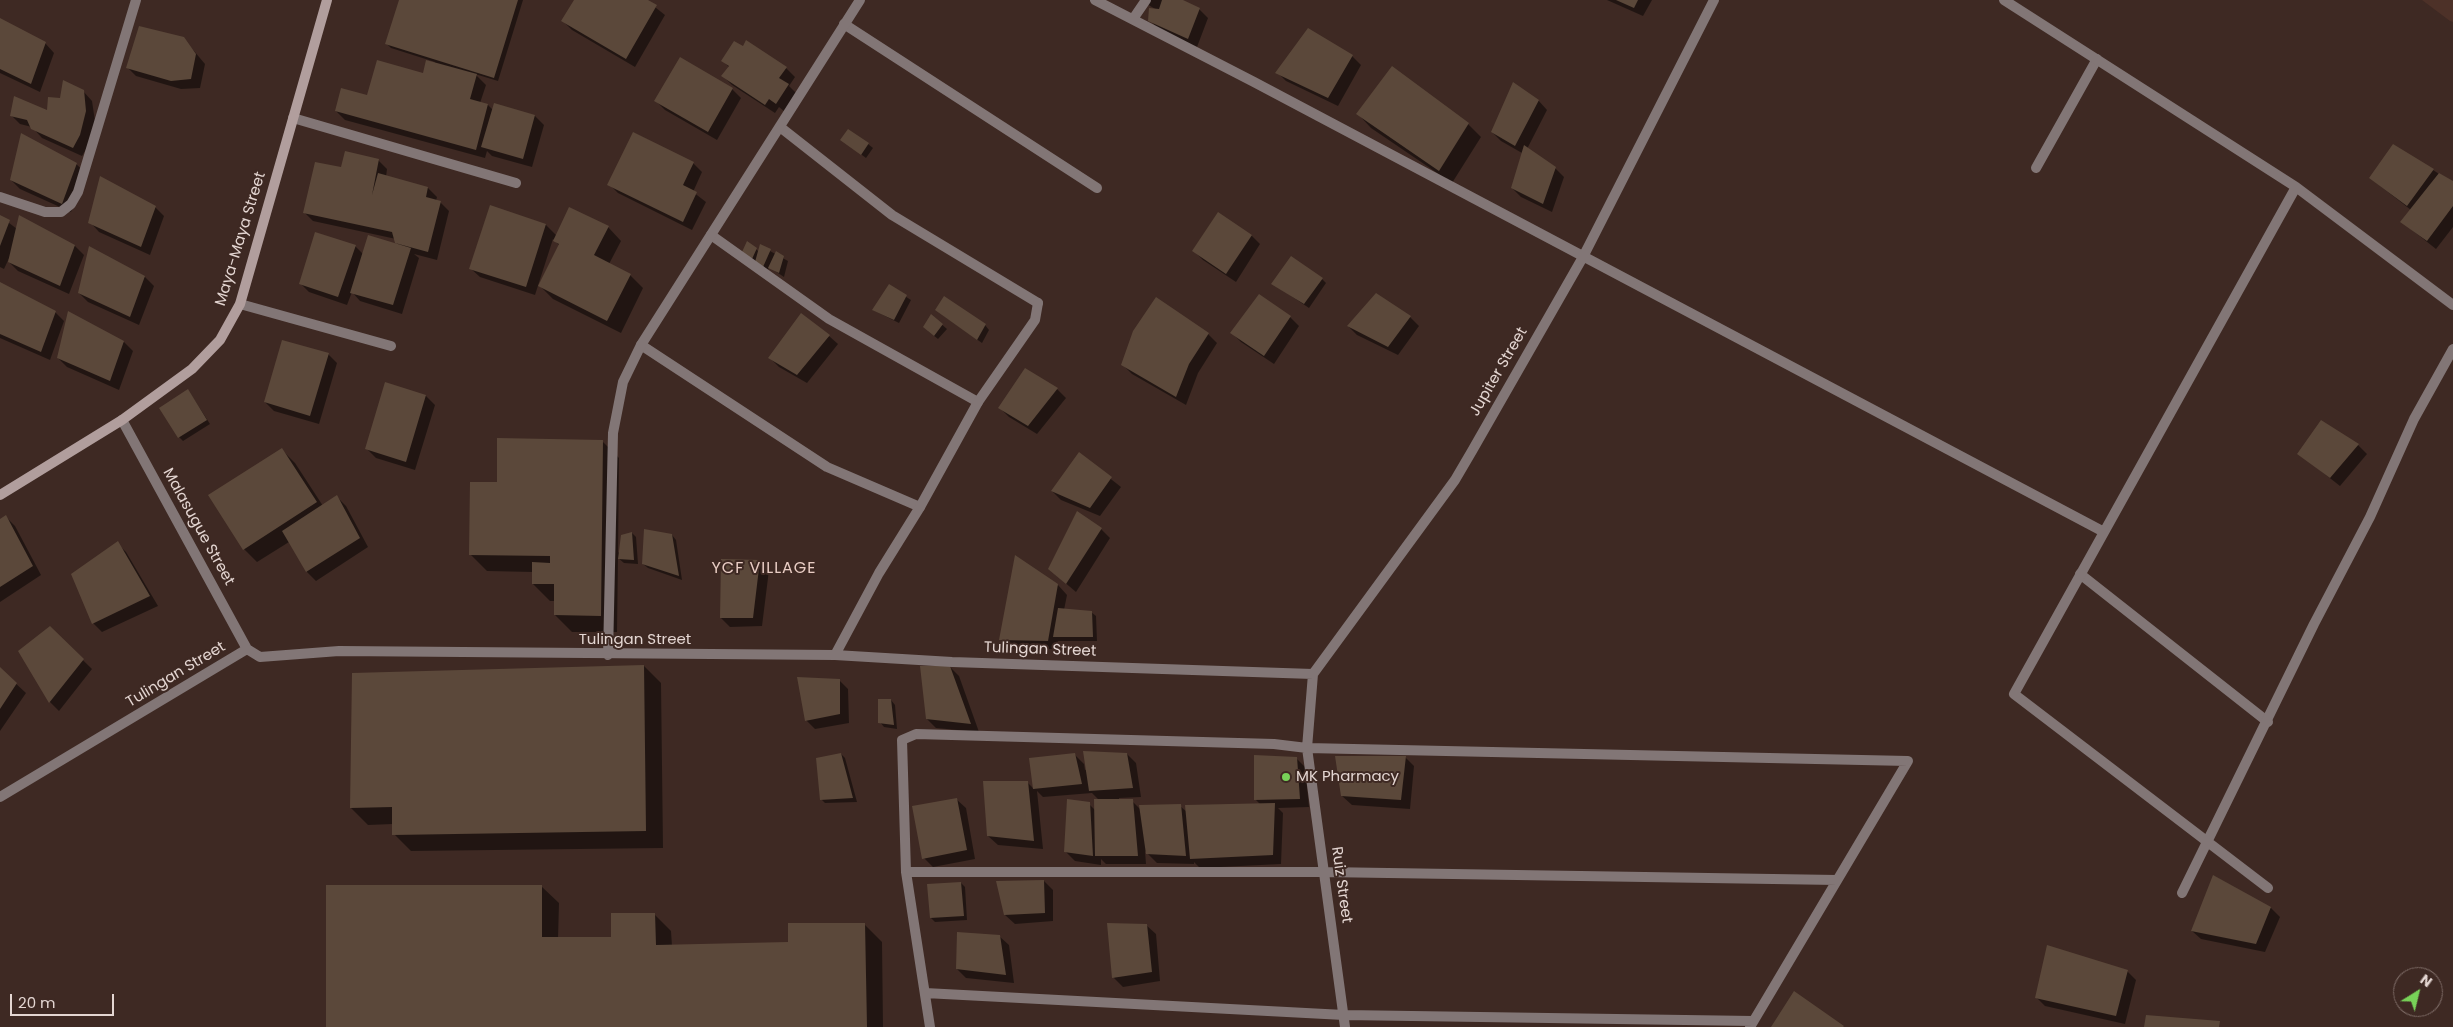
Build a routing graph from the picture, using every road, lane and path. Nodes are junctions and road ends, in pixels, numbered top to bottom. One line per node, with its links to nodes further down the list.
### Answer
1 (136, 0): 17 (street)
2 (327, 0): 11 (street, Maya-Maya Street)
3 (860, 0): 9 (street)
4 (1095, 0): 8 (street)
5 (1146, 0): 8 (street)
6 (1714, 0): 19 (street, Jupiter Street)
7 (2004, 0): 10 (street)
8 (1133, 19): 19 (street)
9 (844, 24): 12 (street); 16 (street)
10 (2097, 59): 13 (street); 15 (street)
11 (293, 118): 14 (street); 20 (street, Maya-Maya Street)
12 (780, 127): 18 (street); 25 (street)
13 (2036, 168)
14 (516, 183)
15 (2296, 187): 21 (street); 29 (street)
16 (1097, 188)
17 (0, 197)
18 (711, 235): 22 (street); 25 (street)
19 (1584, 257): 29 (street); 34 (street, Jupiter Street)
20 (240, 304): 23 (street); 26 (street, Maya-Maya Street)
21 (2453, 305)
22 (641, 345): 28 (street); 32 (street)
23 (391, 346)
24 (2453, 349): 35 (street)
25 (978, 402): 28 (street)
26 (122, 420): 27 (street, Maya-Maya Street); 31 (street, Malasugue Street)
27 (0, 495)
28 (920, 507): 33 (street)
29 (2104, 532): 30 (street)
30 (2080, 574): 35 (street); 38 (street)
31 (247, 649): 32 (street, Tulingan Street); 37 (street, Tulingan Street)
32 (608, 655): 33 (street, Tulingan Street)
33 (836, 655): 34 (street, Tulingan Street)
34 (1313, 674): 36 (street)
35 (2268, 722): 38 (street)
36 (1307, 748): 39 (street); 40 (street, Ruiz Street); 41 (street)
37 (0, 797)
38 (2208, 841): 42 (street); 43 (street)
39 (906, 872): 40 (street); 44 (street)
40 (1324, 872): 41 (street); 45 (street, Ruiz Street)
41 (1837, 880): 46 (street)
42 (2268, 888)
43 (2182, 893)
44 (925, 993): 45 (street); 47 (street)
45 (1344, 1015): 46 (street); 48 (street, Ruiz Street)
46 (1751, 1024)
47 (930, 1027)
48 (1345, 1027)

